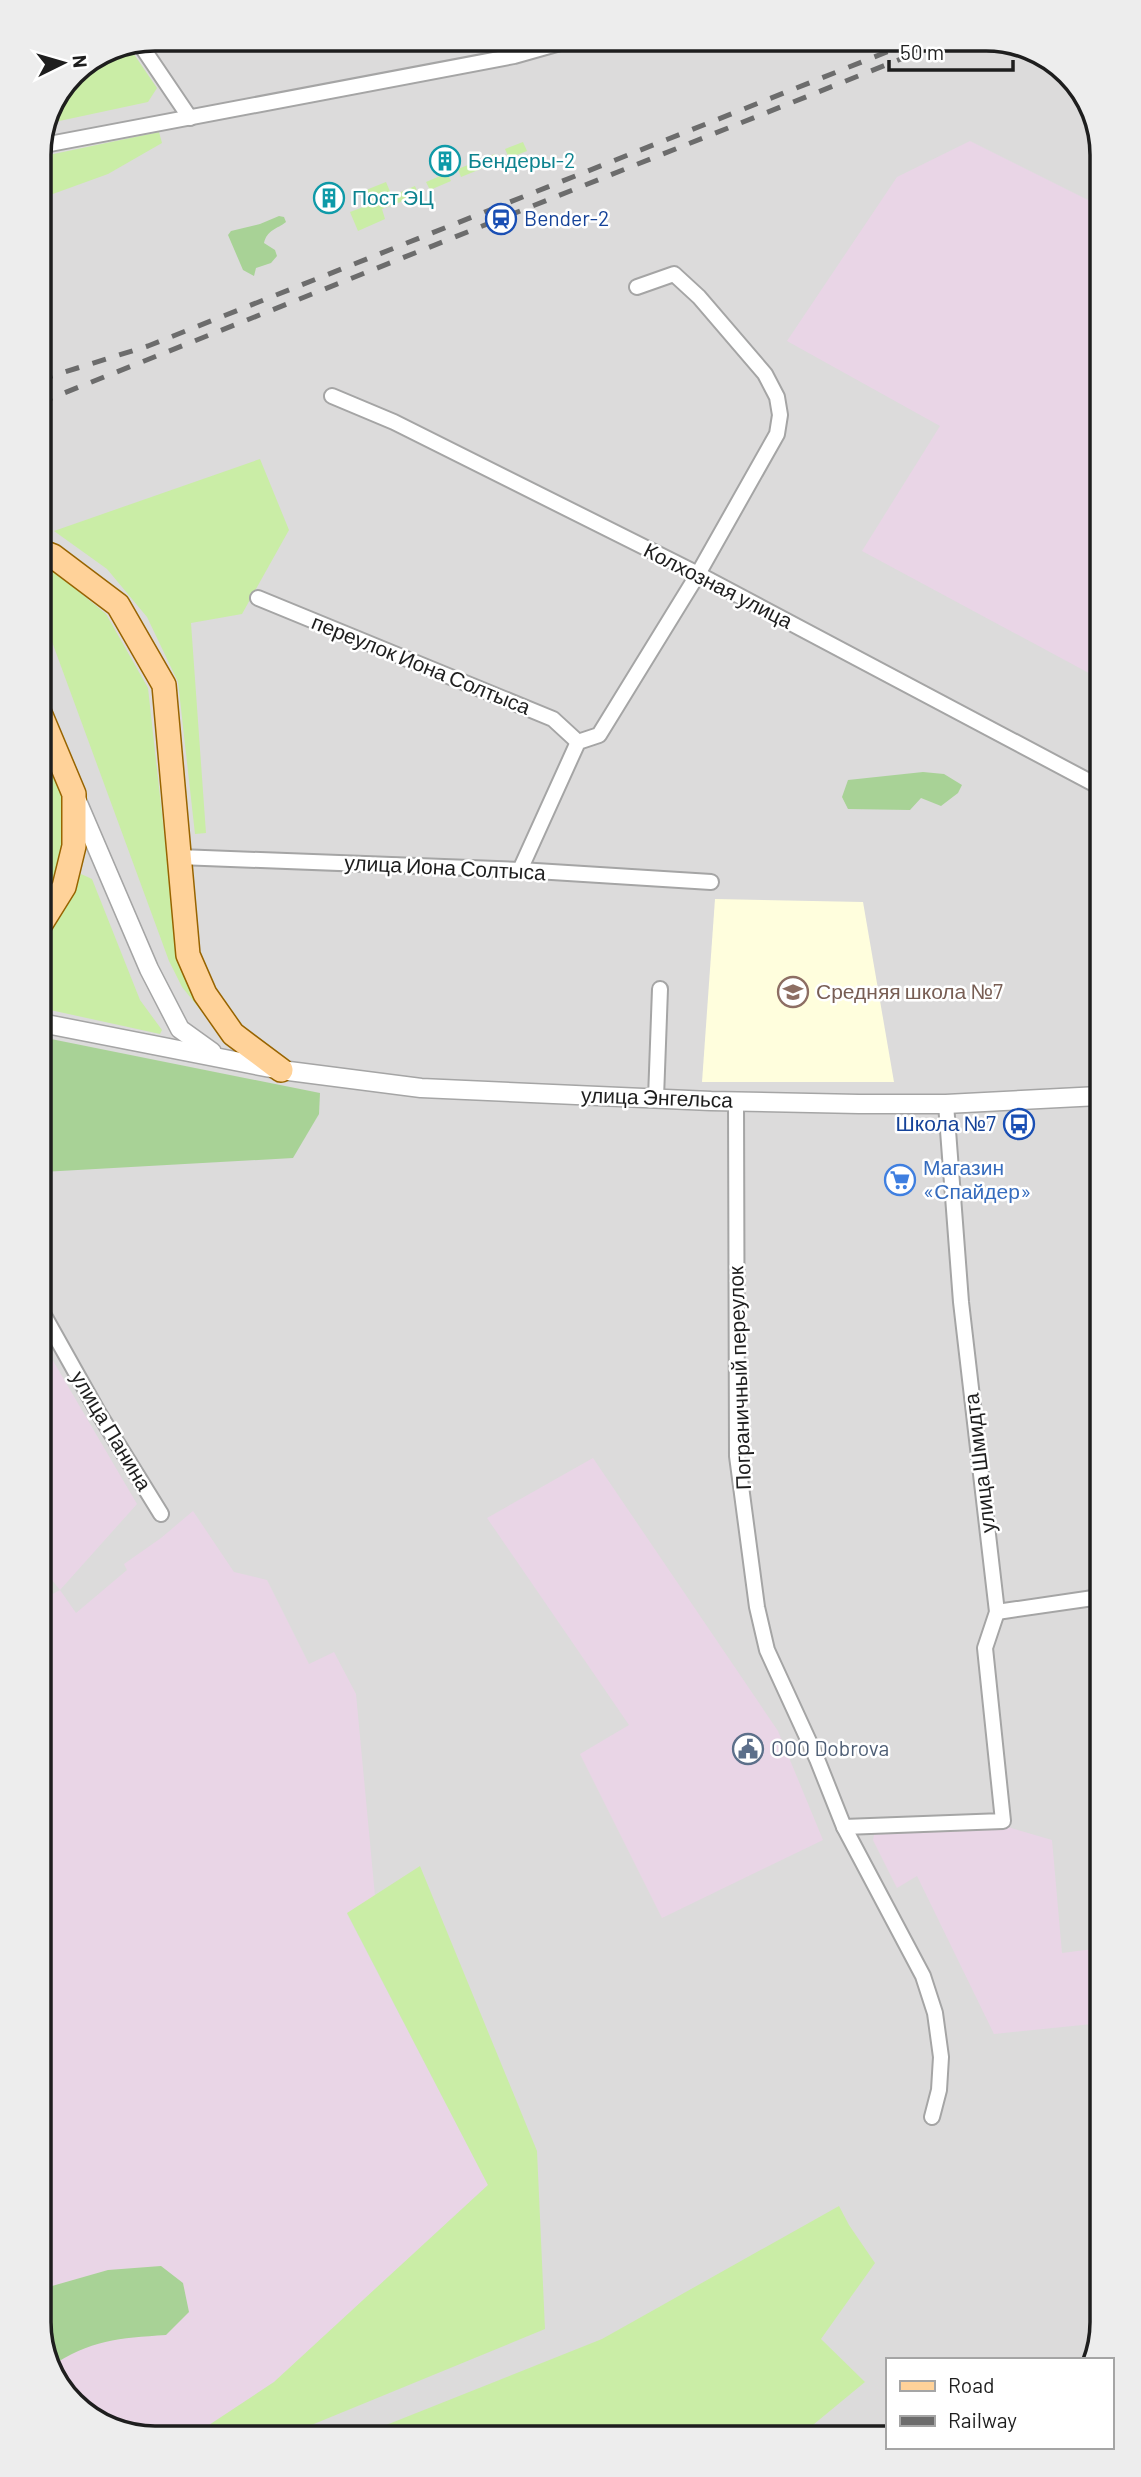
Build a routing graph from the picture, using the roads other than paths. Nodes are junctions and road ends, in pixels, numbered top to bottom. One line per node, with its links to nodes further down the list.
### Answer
1 (531, 51): 3 (street)
2 (145, 52): 3 (street)
3 (190, 118): 4 (street)
4 (52, 144)
5 (637, 287): 8 (street)
6 (332, 396): 8 (street, Колхозная улица)
7 (51, 555): 14 (main road)
8 (698, 574): 11 (street); 12 (street, Колхозная улица)
9 (258, 597): 11 (street, переулок Иона Солтыса)
10 (51, 739): 13 (main road)
11 (578, 742): 15 (street)
12 (1090, 782)
13 (74, 794): 17 (main road); 20 (street)
14 (179, 857): 15 (street, улица Иона Солтыса); 21 (main road)
15 (520, 870): 16 (street, улица Иона Солтыса)
16 (711, 882)
17 (51, 907)
18 (660, 989): 23 (street)
19 (51, 1025): 20 (street, улица Энгельса)
20 (218, 1056): 21 (street, улица Энгельса)
21 (281, 1070): 23 (street, улица Энгельса)
22 (1090, 1096): 25 (street, улица Энгельса)
23 (656, 1098): 24 (street, улица Энгельса)
24 (736, 1101): 25 (street, улица Энгельса); 30 (street, Пограничный переулок)
25 (946, 1104): 29 (street, улица Шмидта)
26 (51, 1328): 27 (street, улица Панина)
27 (161, 1514)
28 (1090, 1598): 29 (street)
29 (997, 1612): 30 (street, улица Шмидта)
30 (844, 1827): 31 (street, Пограничный переулок)
31 (932, 2117)

